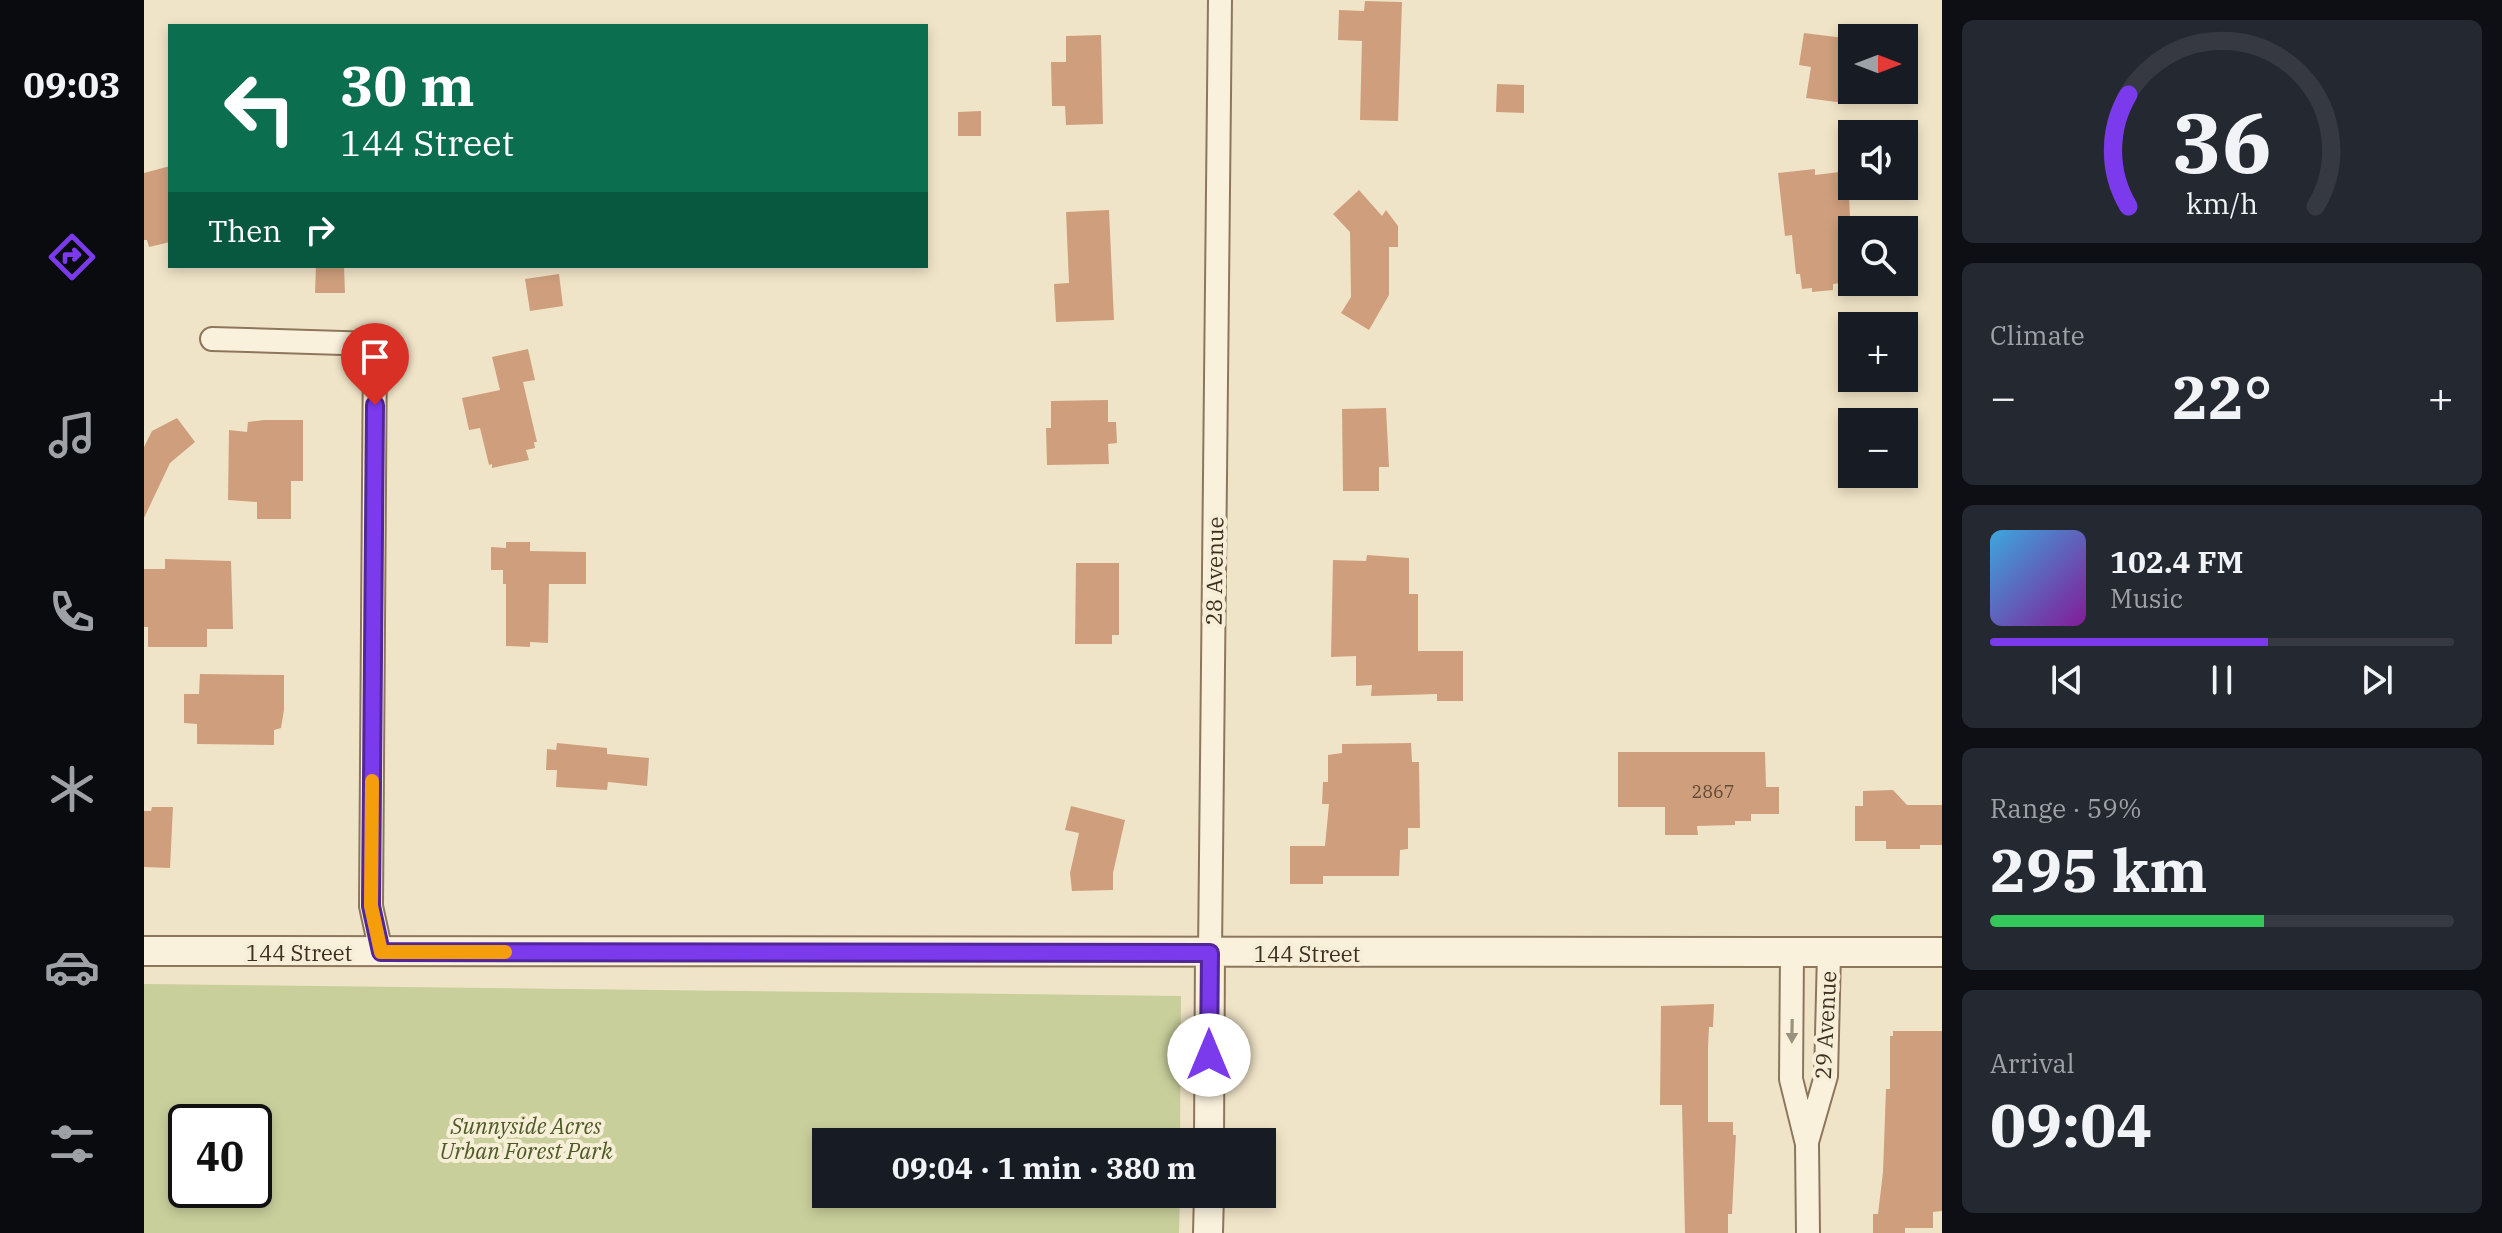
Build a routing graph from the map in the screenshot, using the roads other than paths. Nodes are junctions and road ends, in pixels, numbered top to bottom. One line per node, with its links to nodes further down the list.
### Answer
1 (1220, 0): 6 (street, 28 Avenue)
2 (212, 339): 4 (street)
3 (144, 951): 4 (street, 144 Street)
4 (381, 952): 6 (street, 144 Street)
5 (1942, 952): 8 (street, 144 Street)
6 (1210, 953): 7 (street, 144 Street); 9 (street, 28 Avenue)
7 (1792, 953): 8 (street, 144 Street); 10 (street, 29 Avenue, one-way to 10)
8 (1829, 953): 10 (street, 29 Avenue)
9 (1209, 1128)
10 (1807, 1144): 13 (street, 29 Avenue)
11 (1209, 1208): 12 (street)
12 (1208, 1233)
13 (1808, 1233)

